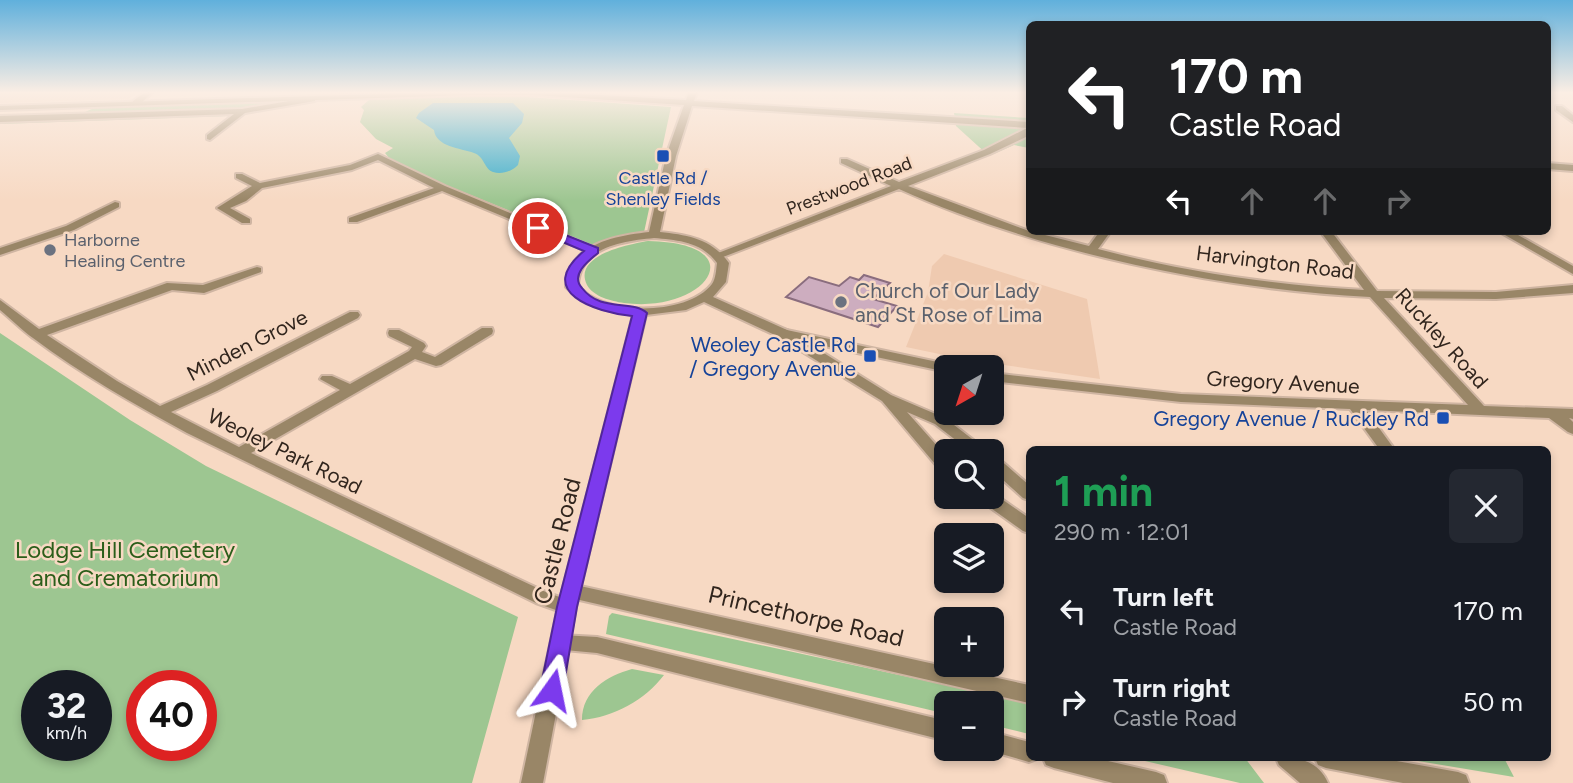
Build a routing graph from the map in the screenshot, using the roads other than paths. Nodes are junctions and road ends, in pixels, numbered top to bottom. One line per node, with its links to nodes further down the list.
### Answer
1 (220, 129): 4 (street)
2 (681, 129): 18 (street)
3 (1026, 129): 10 (street, Prestwood Road)
4 (210, 137)
5 (844, 161): 10 (street, Harvington Road)
6 (1551, 166): 7 (street)
7 (1573, 168)
8 (239, 176): 9 (street)
9 (260, 186): 11 (street); 16 (street)
10 (900, 186): 17 (street, Harvington Road); 26 (street, Prestwood Road)
11 (442, 188): 15 (street); 24 (street)
12 (115, 205): 14 (street)
13 (80, 209): 14 (street)
14 (100, 212): 25 (street)
15 (353, 220)
16 (246, 221)
17 (1026, 232)
18 (654, 235): 24 (street); 26 (street)
19 (1036, 235): 23 (street, Harvington Road)
20 (1103, 235): 23 (street)
21 (1328, 235): 31 (street, Ruckley Road)
22 (1510, 235): 28 (street)
23 (1092, 249): 31 (street, Harvington Road)
24 (593, 250): 35 (street)
25 (0, 252)
26 (719, 255): 32 (street)
27 (257, 270): 29 (street)
28 (1573, 271)
29 (204, 289): 33 (street); 40 (street)
30 (1573, 289): 31 (street, Harvington Road)
31 (1373, 293): 48 (street, Ruckley Road)
32 (703, 297): 35 (street); 39 (street)
33 (210, 302)
34 (0, 304): 40 (street, Weoley Park Road)
35 (640, 313): 63 (street, Castle Road)
36 (354, 315): 49 (street, Minden Grove)
37 (486, 331): 41 (street)
38 (394, 333): 41 (street)
39 (782, 333): 42 (street); 46 (street)
40 (36, 335): 49 (street, Weoley Park Road)
41 (414, 354): 45 (street)
42 (934, 365)
43 (1004, 378): 47 (street, Gregory Avenue)
44 (327, 379): 45 (street)
45 (349, 389): 58 (street)
46 (886, 398): 50 (street); 57 (street)
47 (1355, 406): 48 (street, Gregory Avenue); 56 (street)
48 (1480, 410): 51 (street, Gregory Avenue)
49 (159, 412): 58 (street, Weoley Park Road)
50 (934, 414)
51 (1554, 414): 52 (street, Gregory Avenue); 54 (street)
52 (1573, 414)
53 (953, 425): 55 (street)
54 (1573, 429)
55 (968, 439)
56 (1385, 446)
57 (934, 452)
58 (239, 453): 63 (street, Weoley Park Road)
59 (1004, 472): 60 (street)
60 (1026, 491)
61 (1004, 509): 62 (street)
62 (1026, 525)
63 (569, 599): 64 (street, Castle Road); 65 (street, Princethorpe Road)
64 (561, 643): 66 (street); 72 (street, Castle Road)
65 (1026, 693)
66 (934, 728)
67 (1004, 746): 68 (street)
68 (1026, 751)
69 (1066, 761): 73 (street)
70 (1291, 761): 74 (street)
71 (1342, 761): 75 (street)
72 (532, 783)
73 (1156, 783)
74 (1317, 783)
75 (1458, 783)

